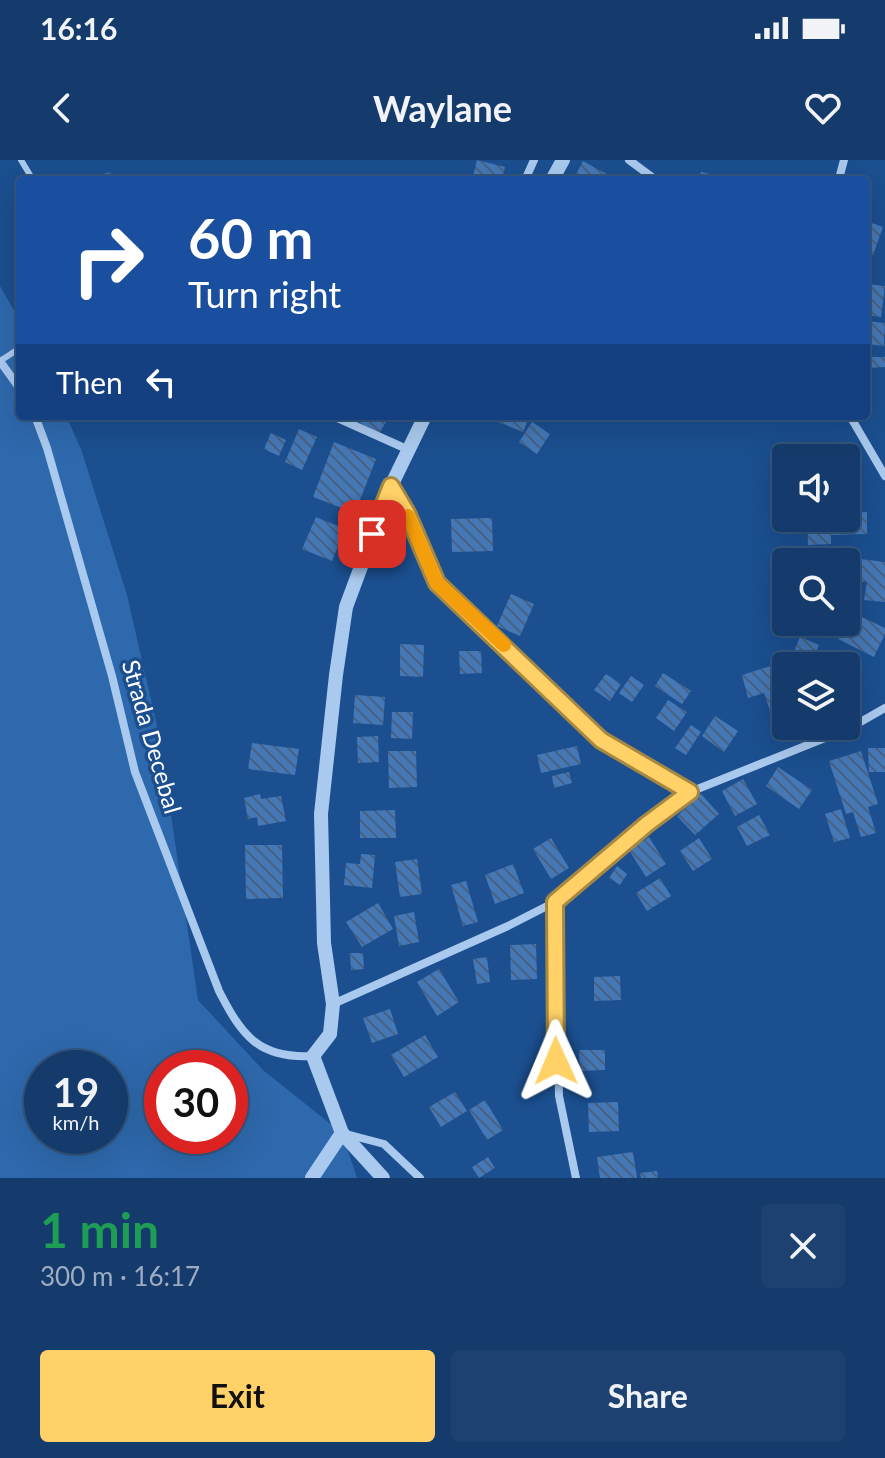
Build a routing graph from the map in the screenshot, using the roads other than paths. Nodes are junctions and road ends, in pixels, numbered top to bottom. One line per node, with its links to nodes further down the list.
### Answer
1 (629, 160): 2 (street)
2 (651, 176)
3 (0, 361): 4 (street)
4 (16, 383)
5 (36, 420): 16 (street, Strada Decebal)
6 (342, 420): 9 (street)
7 (423, 420): 9 (street)
8 (852, 420): 10 (street)
9 (409, 450): 11 (street)
10 (885, 476)
11 (391, 486): 13 (street); 15 (street)
12 (885, 708): 13 (street)
13 (690, 792): 14 (street)
14 (555, 902): 15 (street); 21 (street)
15 (333, 1004): 16 (street)
16 (313, 1056): 17 (street)
17 (342, 1133): 18 (street); 19 (street); 20 (street)
18 (312, 1178)
19 (383, 1178)
20 (420, 1178)
21 (576, 1178)

